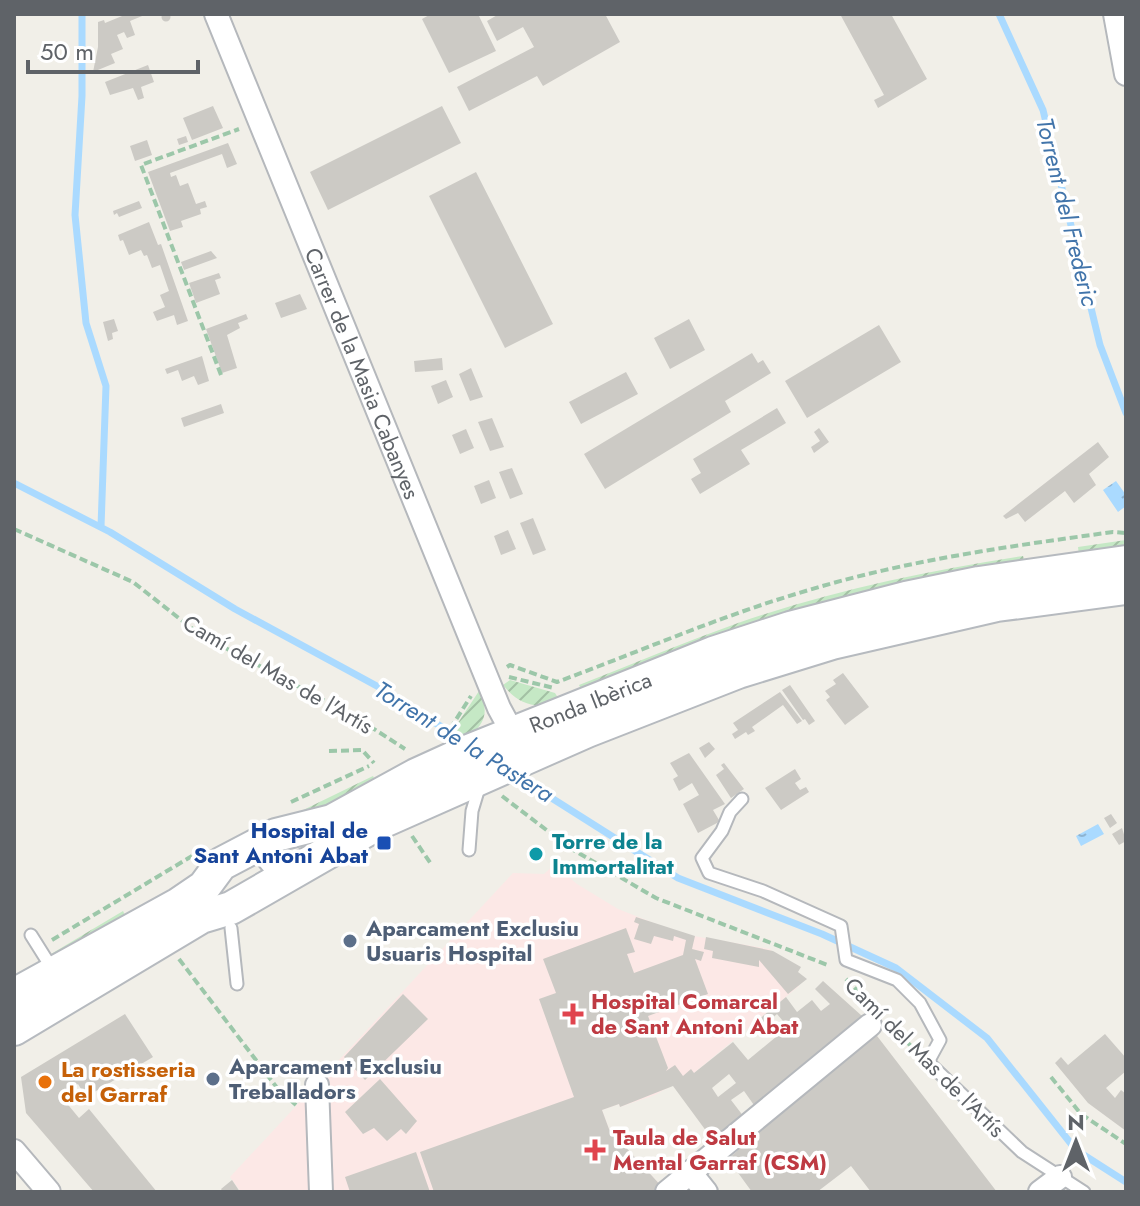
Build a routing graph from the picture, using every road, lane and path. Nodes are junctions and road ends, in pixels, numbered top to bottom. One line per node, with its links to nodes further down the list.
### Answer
1 (216, 14): 5 (street, Carrer de la Masia Cabanyes)
2 (1115, 14): 3 (street)
3 (1124, 50): 4 (street)
4 (1126, 74)
5 (260, 121): 6 (path); 10 (street, Carrer de la Masia Cabanyes)
6 (221, 375)
7 (14, 529): 12 (path, Camí del Mas de l'Artís)
8 (1126, 562): 10 (street, Ronda Ibèrica)
9 (1126, 588): 20 (street, Ronda Ibèrica)
10 (512, 732): 17 (street, Ronda Ibèrica)
11 (329, 751): 13 (path)
12 (414, 755)
13 (374, 763)
14 (478, 791): 18 (lane); 23 (path, Camí del Mas de l'Artís)
15 (742, 799): 31 (lane)
16 (411, 834): 19 (path)
17 (253, 849): 20 (lane); 25 (street, Ronda Ibèrica)
18 (469, 850)
19 (431, 864)
20 (283, 886): 21 (street, Ronda Ibèrica)
21 (230, 919): 27 (lane); 30 (street, Ronda Ibèrica)
22 (31, 935): 25 (lane)
23 (835, 968)
24 (186, 970): 34 (path)
25 (53, 971): 28 (street, Ronda Ibèrica)
26 (845, 978): 29 (path, Camí del Mas de l'Artís)
27 (237, 984)
28 (14, 995)
29 (875, 1016): 31 (path, Camí del Mas de l'Artís); 37 (street)
30 (14, 1029)
31 (928, 1062): 38 (lane, Camí del Mas de l'Artís)
32 (1051, 1077): 35 (path)
33 (317, 1085): 34 (street)
34 (319, 1125): 40 (street)
35 (1126, 1144)
36 (14, 1151): 39 (street)
37 (690, 1172): 41 (street); 42 (street)
38 (1060, 1177): 43 (street); 44 (lane, Camí del Mas de l'Artís)
39 (49, 1192)
40 (321, 1192)
41 (667, 1192)
42 (706, 1192)
43 (1040, 1192)
44 (1084, 1192)

